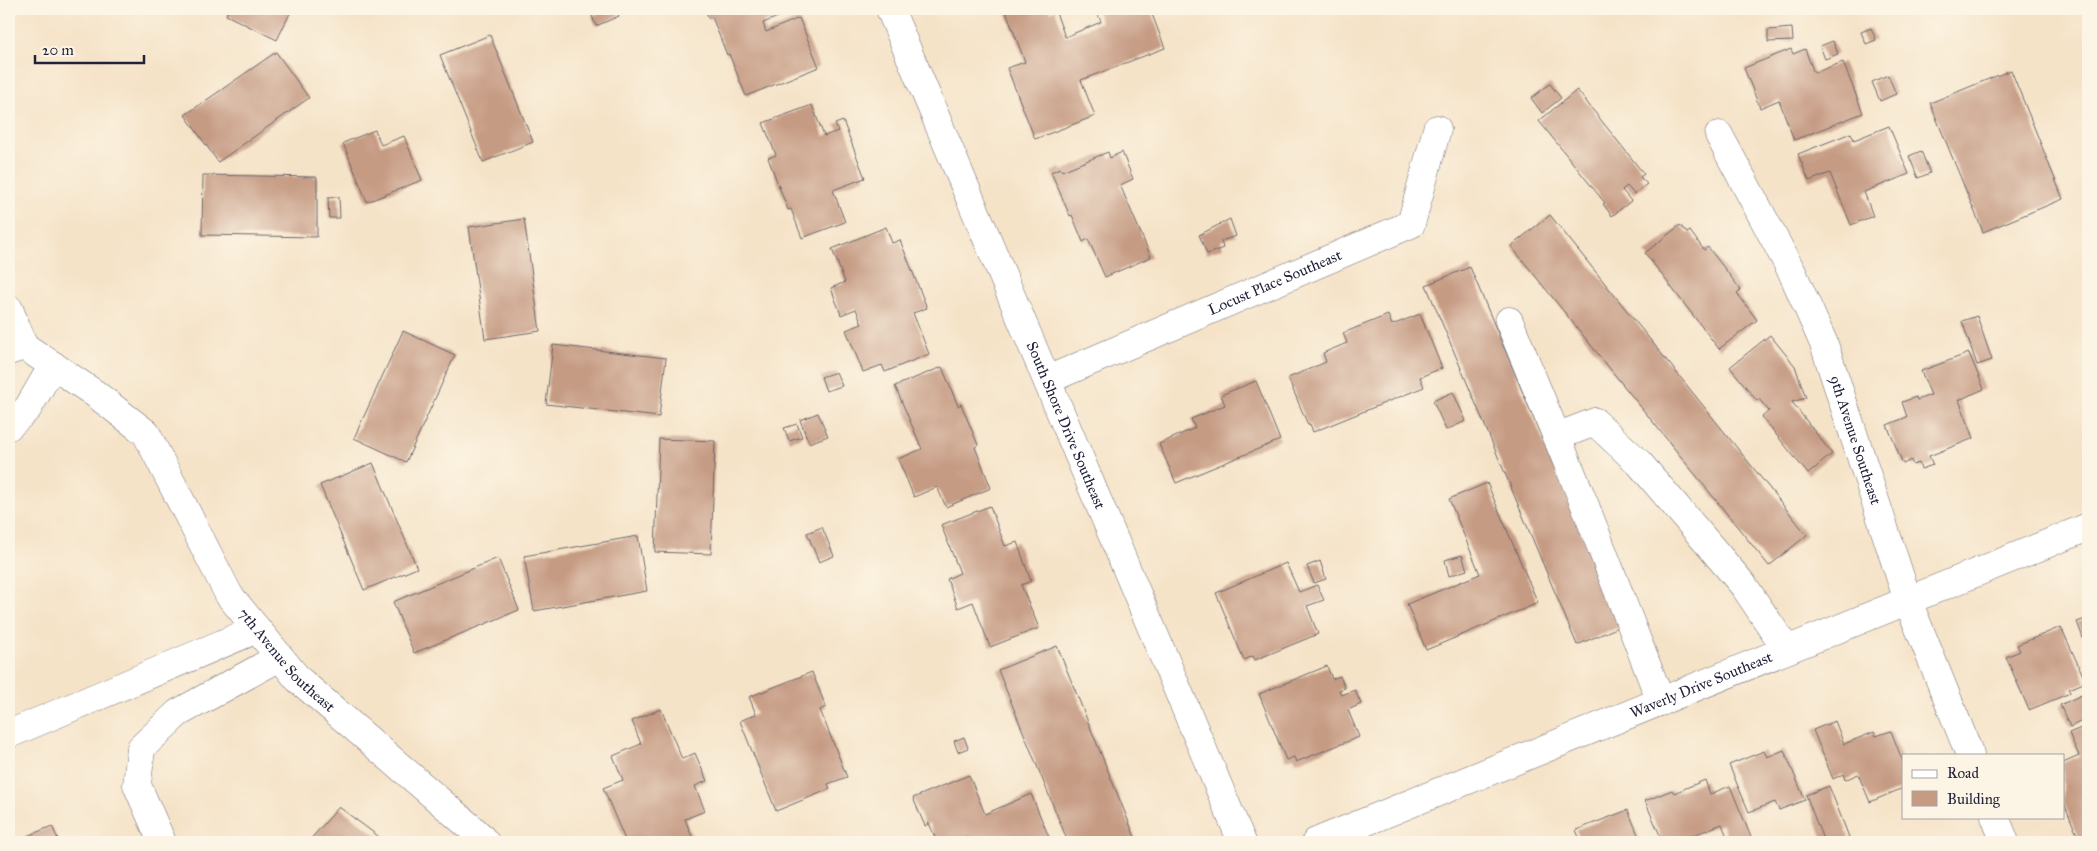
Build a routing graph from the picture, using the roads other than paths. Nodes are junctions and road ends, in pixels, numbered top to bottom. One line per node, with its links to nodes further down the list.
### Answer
1 (890, 9): 8 (street, South Shore Drive Southeast)
2 (1437, 128): 8 (street, Locust Place Southeast)
3 (1719, 135): 12 (street, 9th Avenue Southeast)
4 (9, 309): 6 (street)
5 (1509, 321): 10 (street)
6 (16, 348): 7 (street)
7 (53, 366): 9 (street); 13 (street, 7th Avenue Southeast)
8 (1047, 380): 22 (street, South Shore Drive Southeast)
9 (9, 426)
10 (1556, 437): 14 (street); 16 (street)
11 (2088, 527): 12 (street, Waverly Drive Southeast)
12 (1908, 601): 14 (street, Waverly Drive Southeast); 18 (street, 9th Avenue Southeast)
13 (256, 629): 15 (street, 7th Avenue Southeast); 17 (street)
14 (1788, 650): 16 (street, Waverly Drive Southeast)
15 (280, 657): 20 (street); 21 (street, 7th Avenue Southeast)
16 (1661, 702): 23 (street, Waverly Drive Southeast)
17 (9, 734)
18 (1970, 754)
19 (1995, 818): 24 (street)
20 (162, 842)
21 (485, 842)
22 (1242, 842)
23 (1316, 842)
24 (2005, 842)

